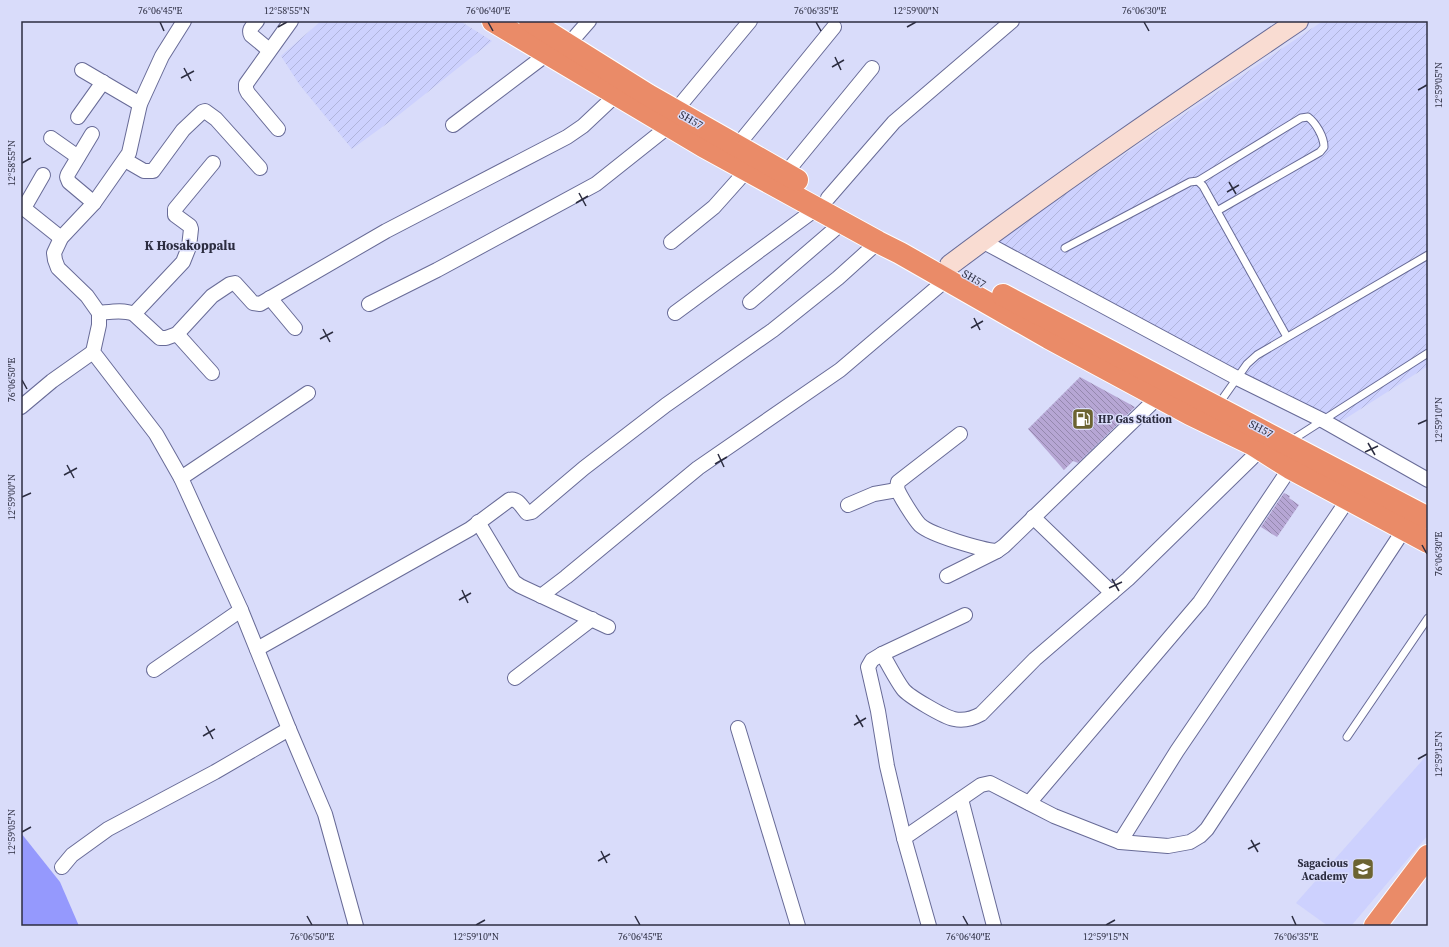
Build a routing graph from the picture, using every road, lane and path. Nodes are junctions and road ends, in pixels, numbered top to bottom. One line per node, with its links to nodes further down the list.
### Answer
1 (184, 21): 18 (street)
2 (291, 21): 12 (street)
3 (493, 21): 13 (highway)
4 (530, 21): 11 (highway)
5 (589, 21): 11 (street)
6 (750, 21): 20 (street)
7 (1012, 21): 35 (street)
8 (1298, 21): 40 (street)
9 (253, 22): 12 (street)
10 (834, 27): 25 (street)
11 (568, 45): 17 (highway)
12 (269, 50): 22 (street)
13 (547, 54): 17 (highway); 21 (street)
14 (872, 68): 31 (street)
15 (82, 70): 16 (street)
16 (103, 82): 18 (street); 19 (street)
17 (622, 88): 20 (highway); 46 (street)
18 (140, 104): 27 (street)
19 (78, 117)
20 (672, 118): 25 (highway, SH57); 30 (highway); 48 (street)
21 (453, 125)
22 (278, 129)
23 (92, 134): 26 (street)
24 (51, 138): 26 (street)
25 (737, 146): 31 (highway, SH57)
26 (78, 157): 34 (street)
27 (125, 160): 29 (street); 34 (street)
28 (213, 163): 51 (street)
29 (260, 168)
30 (747, 170): 35 (highway); 41 (street)
31 (785, 174): 35 (highway, SH57)
32 (43, 175): 36 (street)
33 (1198, 181): 37 (lane); 37 (lane); 43 (lane)
34 (94, 203): 39 (street)
35 (823, 203): 38 (highway); 45 (highway, SH57); 50 (street)
36 (22, 207): 39 (street)
37 (1217, 211): 54 (lane)
38 (843, 222): 42 (highway); 47 (street)
39 (61, 238): 49 (street)
40 (982, 241): 45 (street); 58 (street)
41 (671, 242)
42 (878, 242): 45 (highway); 76 (street)
43 (1065, 248)
44 (1428, 255): 54 (lane)
45 (948, 272): 60 (highway); 61 (highway, SH57); 81 (street)
46 (270, 298): 52 (street); 53 (street)
47 (750, 302)
48 (369, 304)
49 (99, 313): 51 (street); 55 (street)
50 (675, 313)
51 (134, 314): 53 (street)
52 (295, 328)
53 (176, 334): 57 (street)
54 (1287, 337): 58 (lane)
55 (93, 352): 62 (street); 68 (street)
56 (1428, 353): 63 (lane)
57 (212, 373)
58 (1237, 378): 61 (lane); 63 (street)
59 (308, 394): 68 (street)
60 (1158, 397): 61 (highway); 73 (street)
61 (1202, 406): 65 (highway, SH57); 66 (highway)
62 (21, 407)
63 (1322, 420): 65 (lane); 69 (street)
64 (960, 434): 70 (street)
65 (1287, 443): 75 (highway, SH57)
66 (1261, 449): 67 (highway); 80 (street)
67 (1290, 468): 71 (highway); 95 (street)
68 (181, 478): 82 (street)
69 (1428, 480)
70 (898, 490): 72 (street); 78 (street)
71 (1349, 498): 75 (highway); 97 (street)
72 (848, 505)
73 (1033, 517): 78 (street); 80 (street)
74 (1428, 518): 75 (highway, SH57)
75 (1403, 520): 77 (highway); 97 (street)
76 (478, 522): 81 (street); 87 (street)
77 (1428, 542)
78 (997, 551): 79 (street)
79 (947, 576)
80 (1112, 593): 88 (street)
81 (541, 596): 85 (street)
82 (241, 610): 87 (street); 89 (street)
83 (965, 615): 88 (street)
84 (1428, 618): 93 (lane)
85 (592, 619): 86 (street); 90 (street)
86 (608, 627)
87 (257, 649): 92 (street)
88 (882, 654): 96 (street)
89 (154, 670)
90 (515, 678)
91 (738, 728): 101 (street)
92 (289, 729): 99 (street); 100 (street)
93 (1347, 737)
94 (961, 799): 95 (street); 96 (street); 103 (street)
95 (1028, 803): 97 (street)
96 (904, 838): 102 (street)
97 (1120, 842)
98 (1428, 856): 104 (highway)
99 (62, 867)
100 (356, 926)
101 (798, 926)
102 (929, 926)
103 (994, 926)
104 (1375, 926)

